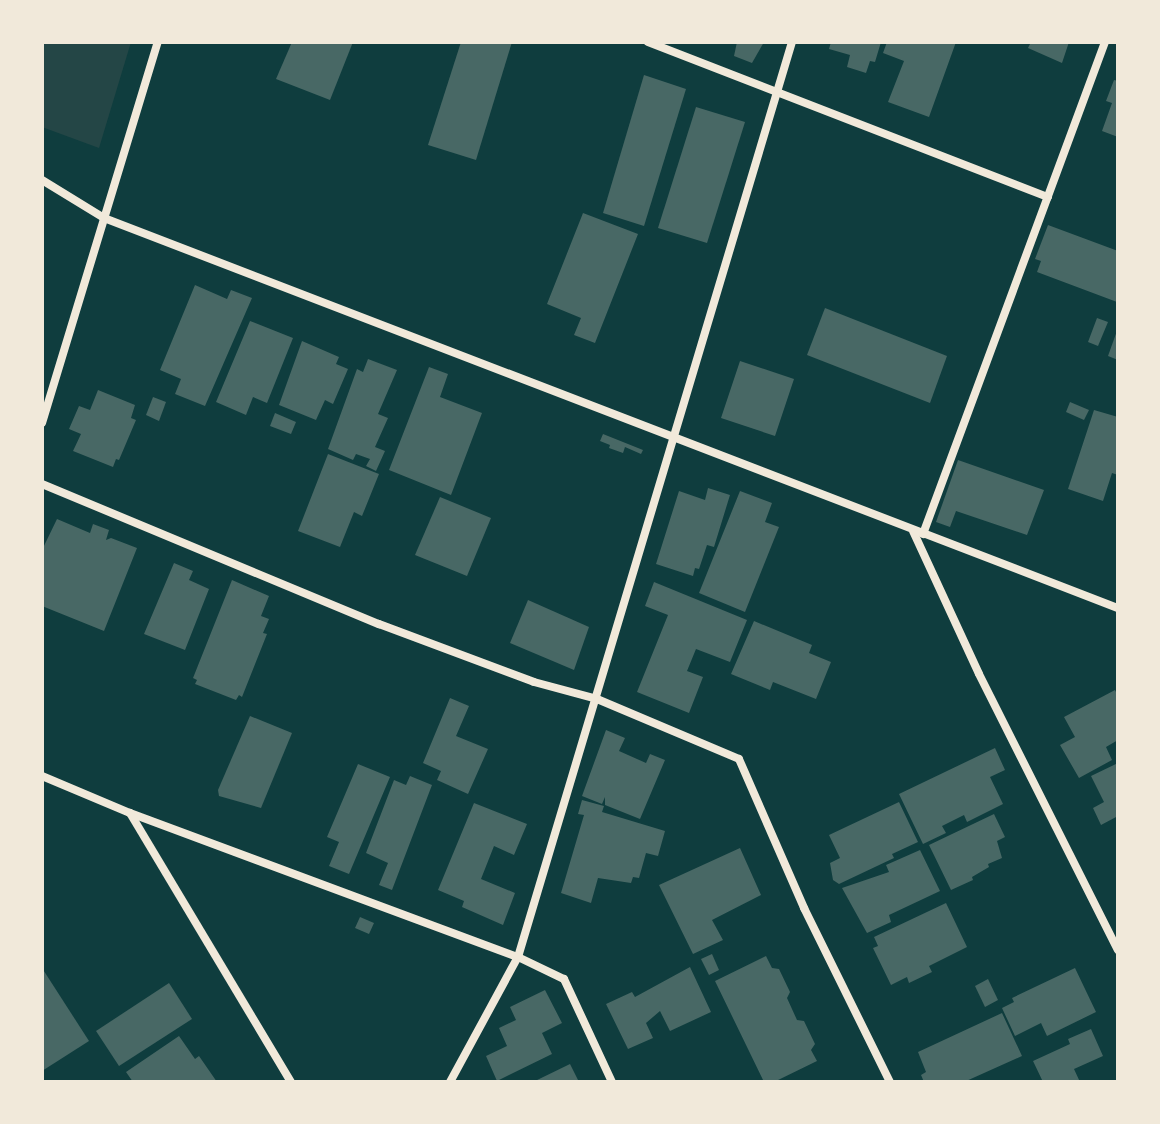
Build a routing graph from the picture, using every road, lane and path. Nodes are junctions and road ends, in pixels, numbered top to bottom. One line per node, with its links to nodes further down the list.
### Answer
1 (158, 42): 8 (street)
2 (648, 42): 5 (street)
3 (792, 42): 5 (street)
4 (1105, 42): 7 (street)
5 (777, 92): 7 (street); 10 (street)
6 (42, 180): 8 (street)
7 (1048, 197): 13 (street)
8 (104, 218): 9 (street); 10 (street)
9 (42, 423)
10 (673, 439): 12 (street); 15 (street)
11 (42, 484): 15 (street)
12 (913, 530): 13 (street); 18 (street)
13 (923, 534): 14 (street)
14 (1118, 608)
15 (597, 699): 19 (street); 23 (street)
16 (42, 776): 17 (street)
17 (130, 813): 19 (street); 20 (street)
18 (1118, 950)
19 (518, 957): 21 (street); 22 (street)
20 (291, 1082)
21 (450, 1082)
22 (612, 1082)
23 (890, 1082)

